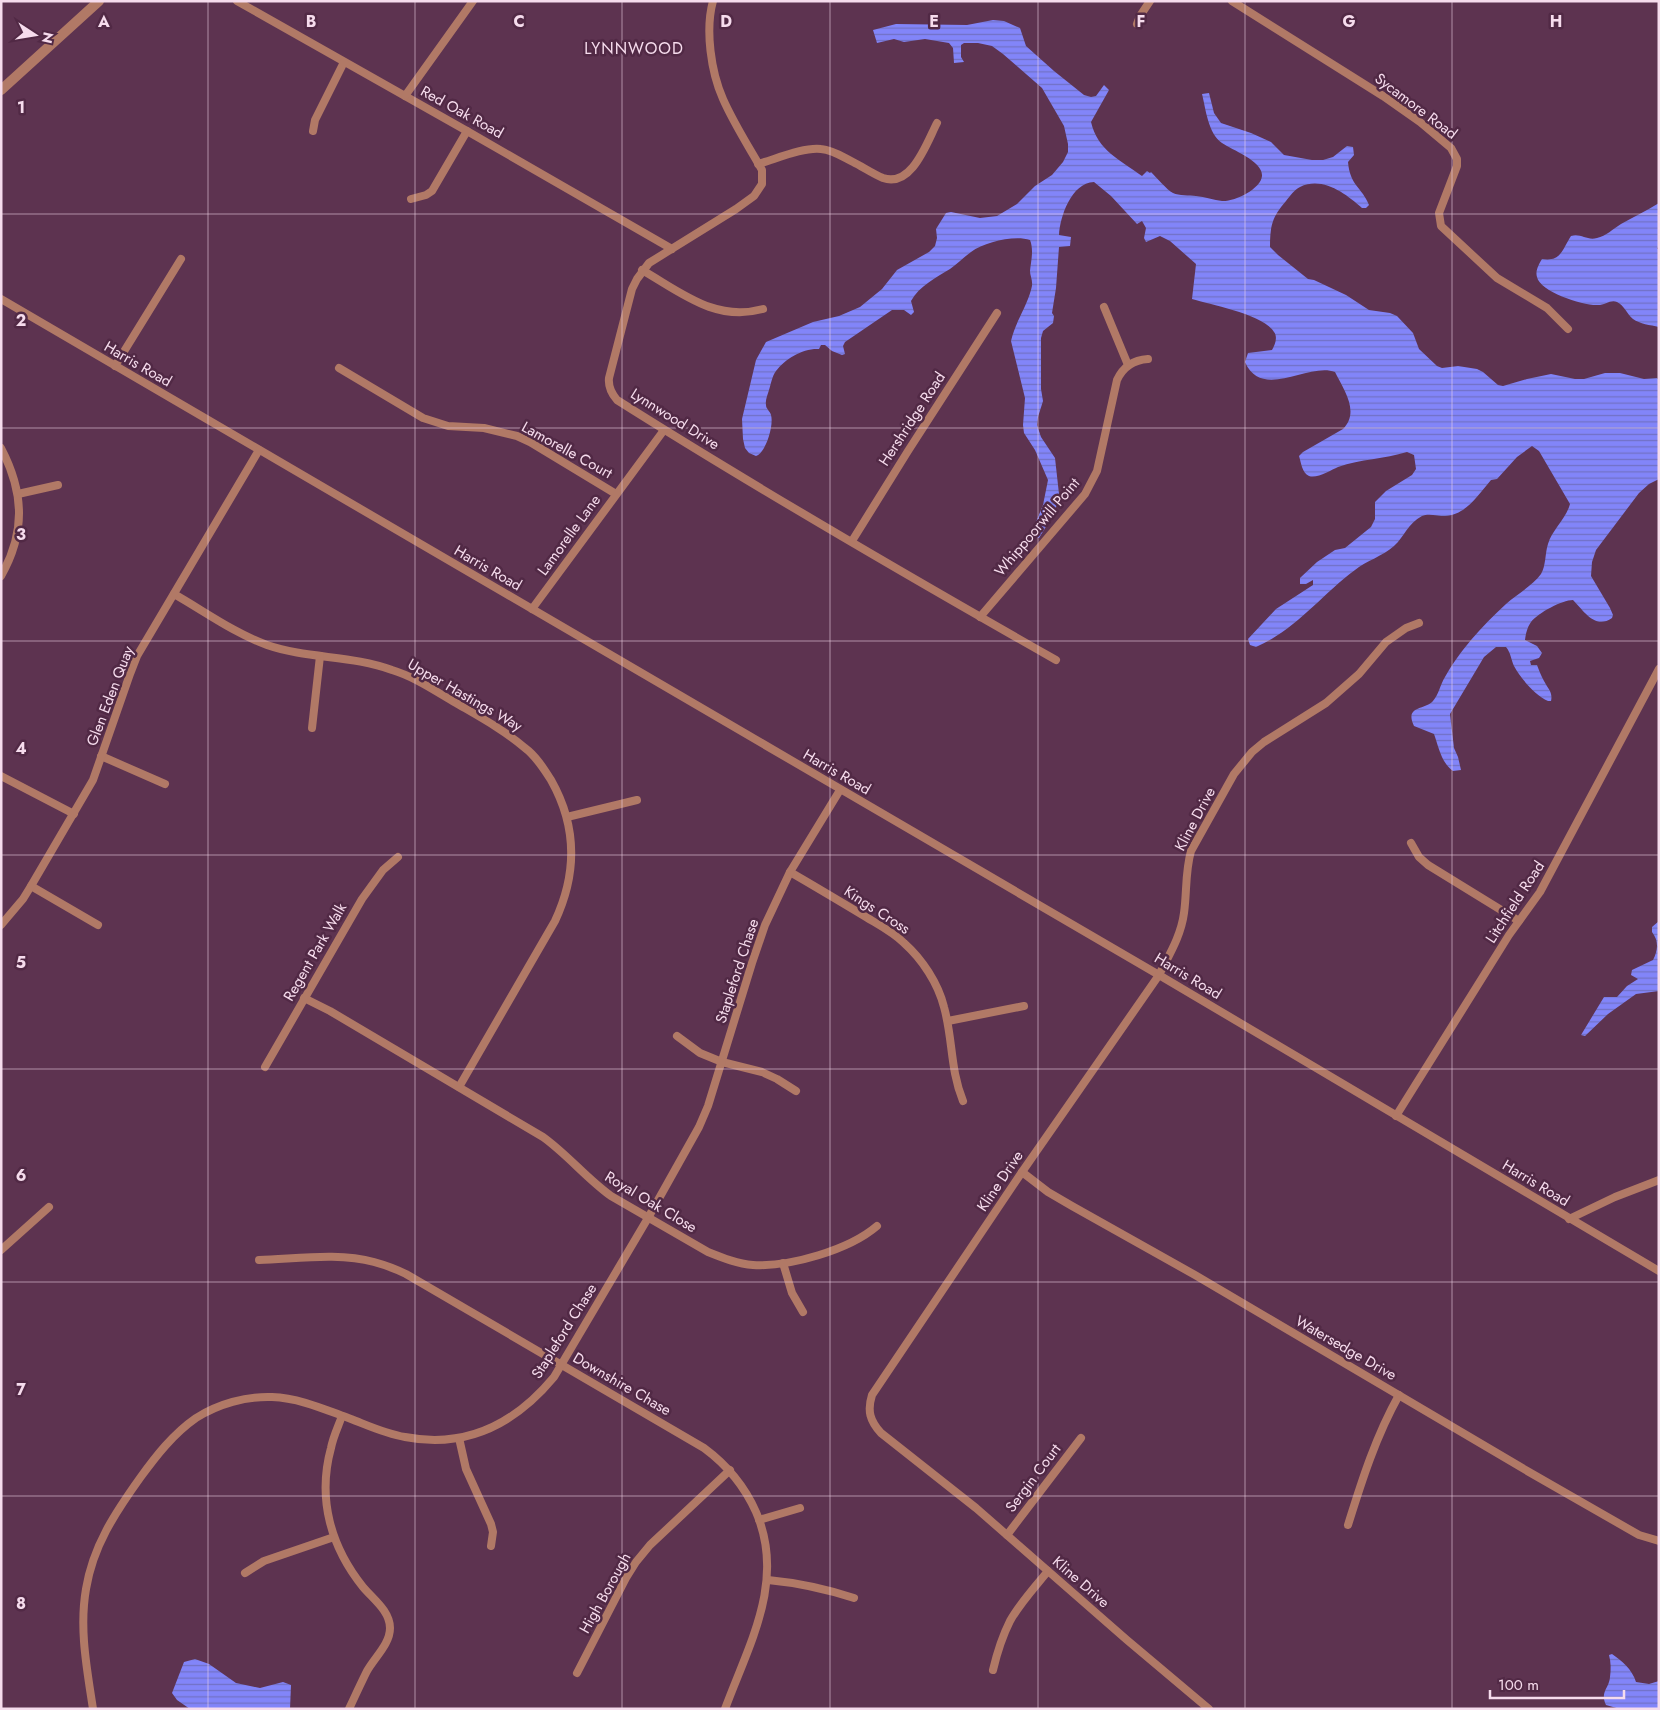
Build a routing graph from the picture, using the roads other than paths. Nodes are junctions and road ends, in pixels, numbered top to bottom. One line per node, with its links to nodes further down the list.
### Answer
1 (99, 1): 9 (street)
2 (237, 1): 8 (street, Red Oak Road)
3 (473, 1): 10 (street)
4 (713, 1): 14 (street, Lynnwood Drive)
5 (1150, 1): 7 (street)
6 (1232, 1): 23 (street, Sycamore Road)
7 (1138, 24)
8 (344, 62): 10 (street, Red Oak Road); 12 (street)
9 (1, 90)
10 (405, 96): 13 (street, Red Oak Road)
11 (937, 123): 14 (street)
12 (312, 131)
13 (467, 131): 15 (street); 16 (street, Red Oak Road)
14 (758, 164): 16 (street, Lynnwood Drive)
15 (411, 199)
16 (672, 249): 18 (street, Lynnwood Drive)
17 (181, 259): 26 (street)
18 (642, 270): 21 (street); 28 (street, Lynnwood Drive)
19 (1, 299): 26 (street, Harris Road)
20 (1104, 307): 25 (street)
21 (763, 309)
22 (997, 313): 34 (street, Hershridge Road)
23 (1568, 329)
24 (1148, 359): 25 (street)
25 (1128, 365): 38 (street, Whippoorwill Point)
26 (115, 366): 30 (street, Harris Road)
27 (339, 368): 33 (street, Lamorelle Court)
28 (664, 430): 33 (street, Lamorelle Lane); 34 (street, Lynnwood Drive)
29 (1, 448): 32 (street)
30 (259, 450): 36 (street, Glen Eden Quay); 37 (street, Harris Road)
31 (58, 486): 32 (street)
32 (18, 494): 35 (street)
33 (616, 494): 37 (street, Lamorelle Lane)
34 (852, 542): 38 (street, Lynnwood Drive)
35 (1, 576)
36 (174, 594): 40 (street, Upper Hastings Way); 44 (street, Glen Eden Quay)
37 (532, 609): 47 (street, Harris Road)
38 (980, 617): 41 (street, Lynnwood Drive)
39 (1419, 623): 58 (street, Kline Drive)
40 (320, 656): 43 (street); 50 (street, Upper Hastings Way)
41 (1056, 660)
42 (1659, 669): 55 (street, Litchfield Road)
43 (312, 728)
44 (101, 756): 46 (street); 49 (street, Glen Eden Quay)
45 (1, 776): 49 (street)
46 (165, 784)
47 (840, 790): 53 (street, Stapleford Chase); 58 (street, Harris Road)
48 (637, 800): 50 (street)
49 (74, 814): 54 (street, Glen Eden Quay)
50 (567, 817): 65 (street, Upper Hastings Way)
51 (1410, 843): 55 (street)
52 (398, 857): 59 (street, Regent Park Walk)
53 (790, 872): 61 (street, Kings Cross); 63 (street, Stapleford Chase)
54 (31, 886): 56 (street, Glen Eden Quay); 57 (street)
55 (1519, 921): 68 (street, Litchfield Road)
56 (1, 925)
57 (98, 925)
58 (1159, 975): 68 (street, Harris Road); 69 (street, Kline Drive)
59 (304, 998): 64 (street, Regent Park Walk); 65 (street, Royal Oak Close)
60 (1024, 1006): 61 (street)
61 (948, 1021): 67 (street, Kings Cross)
62 (677, 1036): 63 (street)
63 (722, 1062): 66 (street); 72 (street, Stapleford Chase)
64 (265, 1067)
65 (458, 1087): 72 (street, Royal Oak Close)
66 (796, 1091)
67 (963, 1100)
68 (1396, 1116): 73 (street, Harris Road)
69 (1022, 1172): 81 (street, Watersedge Drive); 89 (street, Kline Drive)
70 (1659, 1180): 73 (street)
71 (49, 1207): 75 (street)
72 (648, 1218): 77 (street, Royal Oak Close); 80 (street, Stapleford Chase)
73 (1569, 1219): 78 (street, Harris Road)
74 (877, 1226): 77 (street, Royal Oak Close)
75 (1, 1250)
76 (259, 1260): 80 (street, Downshire Chase)
77 (783, 1263): 79 (street)
78 (1659, 1271)
79 (802, 1312)
80 (562, 1365): 83 (street, Stapleford Chase); 85 (street, Downshire Chase)
81 (1399, 1396): 88 (street); 91 (street, Watersedge Drive)
82 (342, 1416): 83 (street, Stapleford Chase); 90 (street); 99 (street, Stapleford Chase)
83 (459, 1438): 92 (street)
84 (1081, 1438): 89 (street, Sergin Court)
85 (730, 1470): 87 (street, Downshire Chase); 98 (street, High Borough)
86 (800, 1508): 87 (street)
87 (760, 1520): 95 (street, Downshire Chase)
88 (1348, 1525)
89 (1007, 1535): 93 (street, Kline Drive)
90 (334, 1537): 94 (street); 100 (street)
91 (1659, 1541)
92 (491, 1546)
93 (1048, 1571): 97 (street); 102 (street, Kline Drive)
94 (245, 1573)
95 (768, 1580): 96 (street); 101 (street, Downshire Chase)
96 (854, 1598)
97 (993, 1670)
98 (577, 1673)
99 (93, 1709)
100 (349, 1709)
101 (725, 1709)
102 (1209, 1709)

